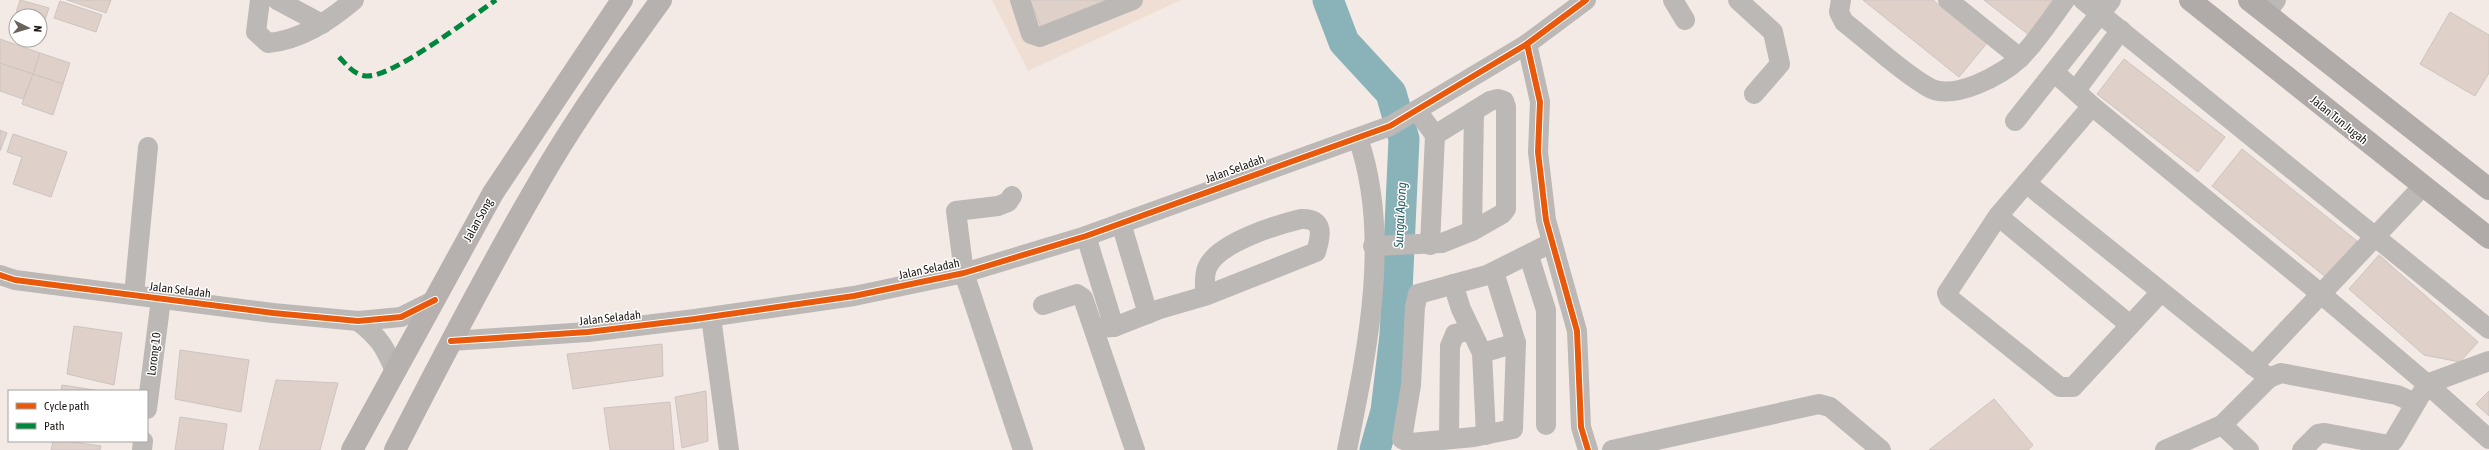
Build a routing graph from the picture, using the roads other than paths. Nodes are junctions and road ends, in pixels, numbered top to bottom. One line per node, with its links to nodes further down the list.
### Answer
1 (260, 0): 20 (street)
2 (277, 0): 20 (street)
3 (354, 0): 20 (street)
4 (622, 0): 57 (main road, Jalan Song)
5 (661, 0): 67 (main road)
6 (1020, 0): 7 (street)
7 (1133, 0)
8 (1586, 0): 22 (street, Jalan Seladah)
9 (1673, 0): 19 (street)
10 (1738, 0): 26 (street)
11 (1841, 0): 23 (street)
12 (1948, 0): 23 (street)
13 (2065, 0): 23 (street)
14 (2083, 0): 17 (street)
15 (2190, 0): 35 (highway, Jalan Tun Jugah)
16 (2249, 0): 18 (highway)
17 (2106, 7): 21 (street); 24 (street)
18 (2271, 7): 36 (highway)
19 (1685, 20)
20 (322, 24)
21 (2121, 30): 25 (street); 42 (street)
22 (1527, 44): 29 (street, Jalan Seladah); 44 (street)
23 (2020, 58)
24 (2054, 72): 25 (street); 30 (street)
25 (2076, 90): 27 (street)
26 (1754, 94)
27 (2092, 106): 34 (street); 53 (street)
28 (1474, 111): 31 (street); 40 (street); 40 (street)
29 (1404, 118): 31 (street); 32 (street, Jalan Seladah)
30 (2015, 120)
31 (1435, 135): 45 (street)
32 (1358, 138): 39 (street, Jalan Seladah); 46 (street)
33 (148, 147): 54 (street)
34 (2026, 183): 38 (street); 52 (street)
35 (2422, 187): 42 (street); 43 (highway, Jalan Tun Jugah)
36 (2489, 189)
37 (1012, 196): 49 (street)
38 (1998, 216): 62 (street); 62 (street)
39 (1121, 223): 41 (street, Jalan Seladah); 59 (street)
40 (1472, 231): 45 (street)
41 (1086, 236): 49 (street, Jalan Seladah); 63 (street)
42 (2376, 237): 53 (street); 65 (street)
43 (2489, 238)
44 (1551, 243): 47 (street); 90 (street)
45 (1421, 245): 46 (street)
46 (1374, 246): 89 (street)
47 (1529, 256): 48 (street); 75 (street)
48 (1494, 272): 51 (street); 68 (street)
49 (964, 273): 60 (street, Jalan Seladah); 87 (street)
50 (0, 275): 54 (street, Jalan Seladah)
51 (1453, 284): 66 (street); 82 (street)
52 (2161, 292): 62 (street); 71 (street)
53 (2321, 294): 71 (street); 74 (street)
54 (134, 296): 56 (street, Jalan Seladah)
55 (1205, 296): 55 (street); 59 (street)
56 (161, 299): 61 (street, Jalan Seladah); 77 (street, Lorong 10)
57 (435, 300): 61 (street, Jalan Seladah); 72 (main road, Jalan Song)
58 (1043, 305): 64 (street)
59 (1148, 314): 63 (street)
60 (711, 317): 67 (street, Jalan Seladah); 86 (street)
61 (358, 321): 72 (street)
62 (2130, 325)
63 (1114, 326): 64 (street)
64 (1094, 328): 88 (street)
65 (2489, 329)
66 (1471, 330): 69 (street); 82 (street)
67 (451, 341): 85 (main road)
68 (1516, 343): 69 (street); 76 (street)
69 (1482, 353): 81 (street)
70 (2489, 361): 74 (street)
71 (2253, 366): 73 (street)
72 (395, 371): 84 (main road, Jalan Song)
73 (2269, 378): 78 (street); 80 (street)
74 (2427, 384): 78 (street); 83 (street)
75 (1547, 386): 76 (street); 79 (street)
76 (1516, 389): 81 (street)
77 (148, 401)
78 (2415, 403): 95 (street)
79 (1546, 425)
80 (2222, 425): 93 (street); 94 (street)
81 (1486, 435): 82 (street)
82 (1449, 439)
83 (2489, 439)
84 (352, 450)
85 (395, 450)
86 (729, 450)
87 (1023, 450)
88 (1135, 450)
89 (1347, 450)
90 (1588, 450)
91 (1612, 450): 92 (street)
92 (1881, 450)
93 (2165, 450)
94 (2249, 450)
95 (2302, 450)

